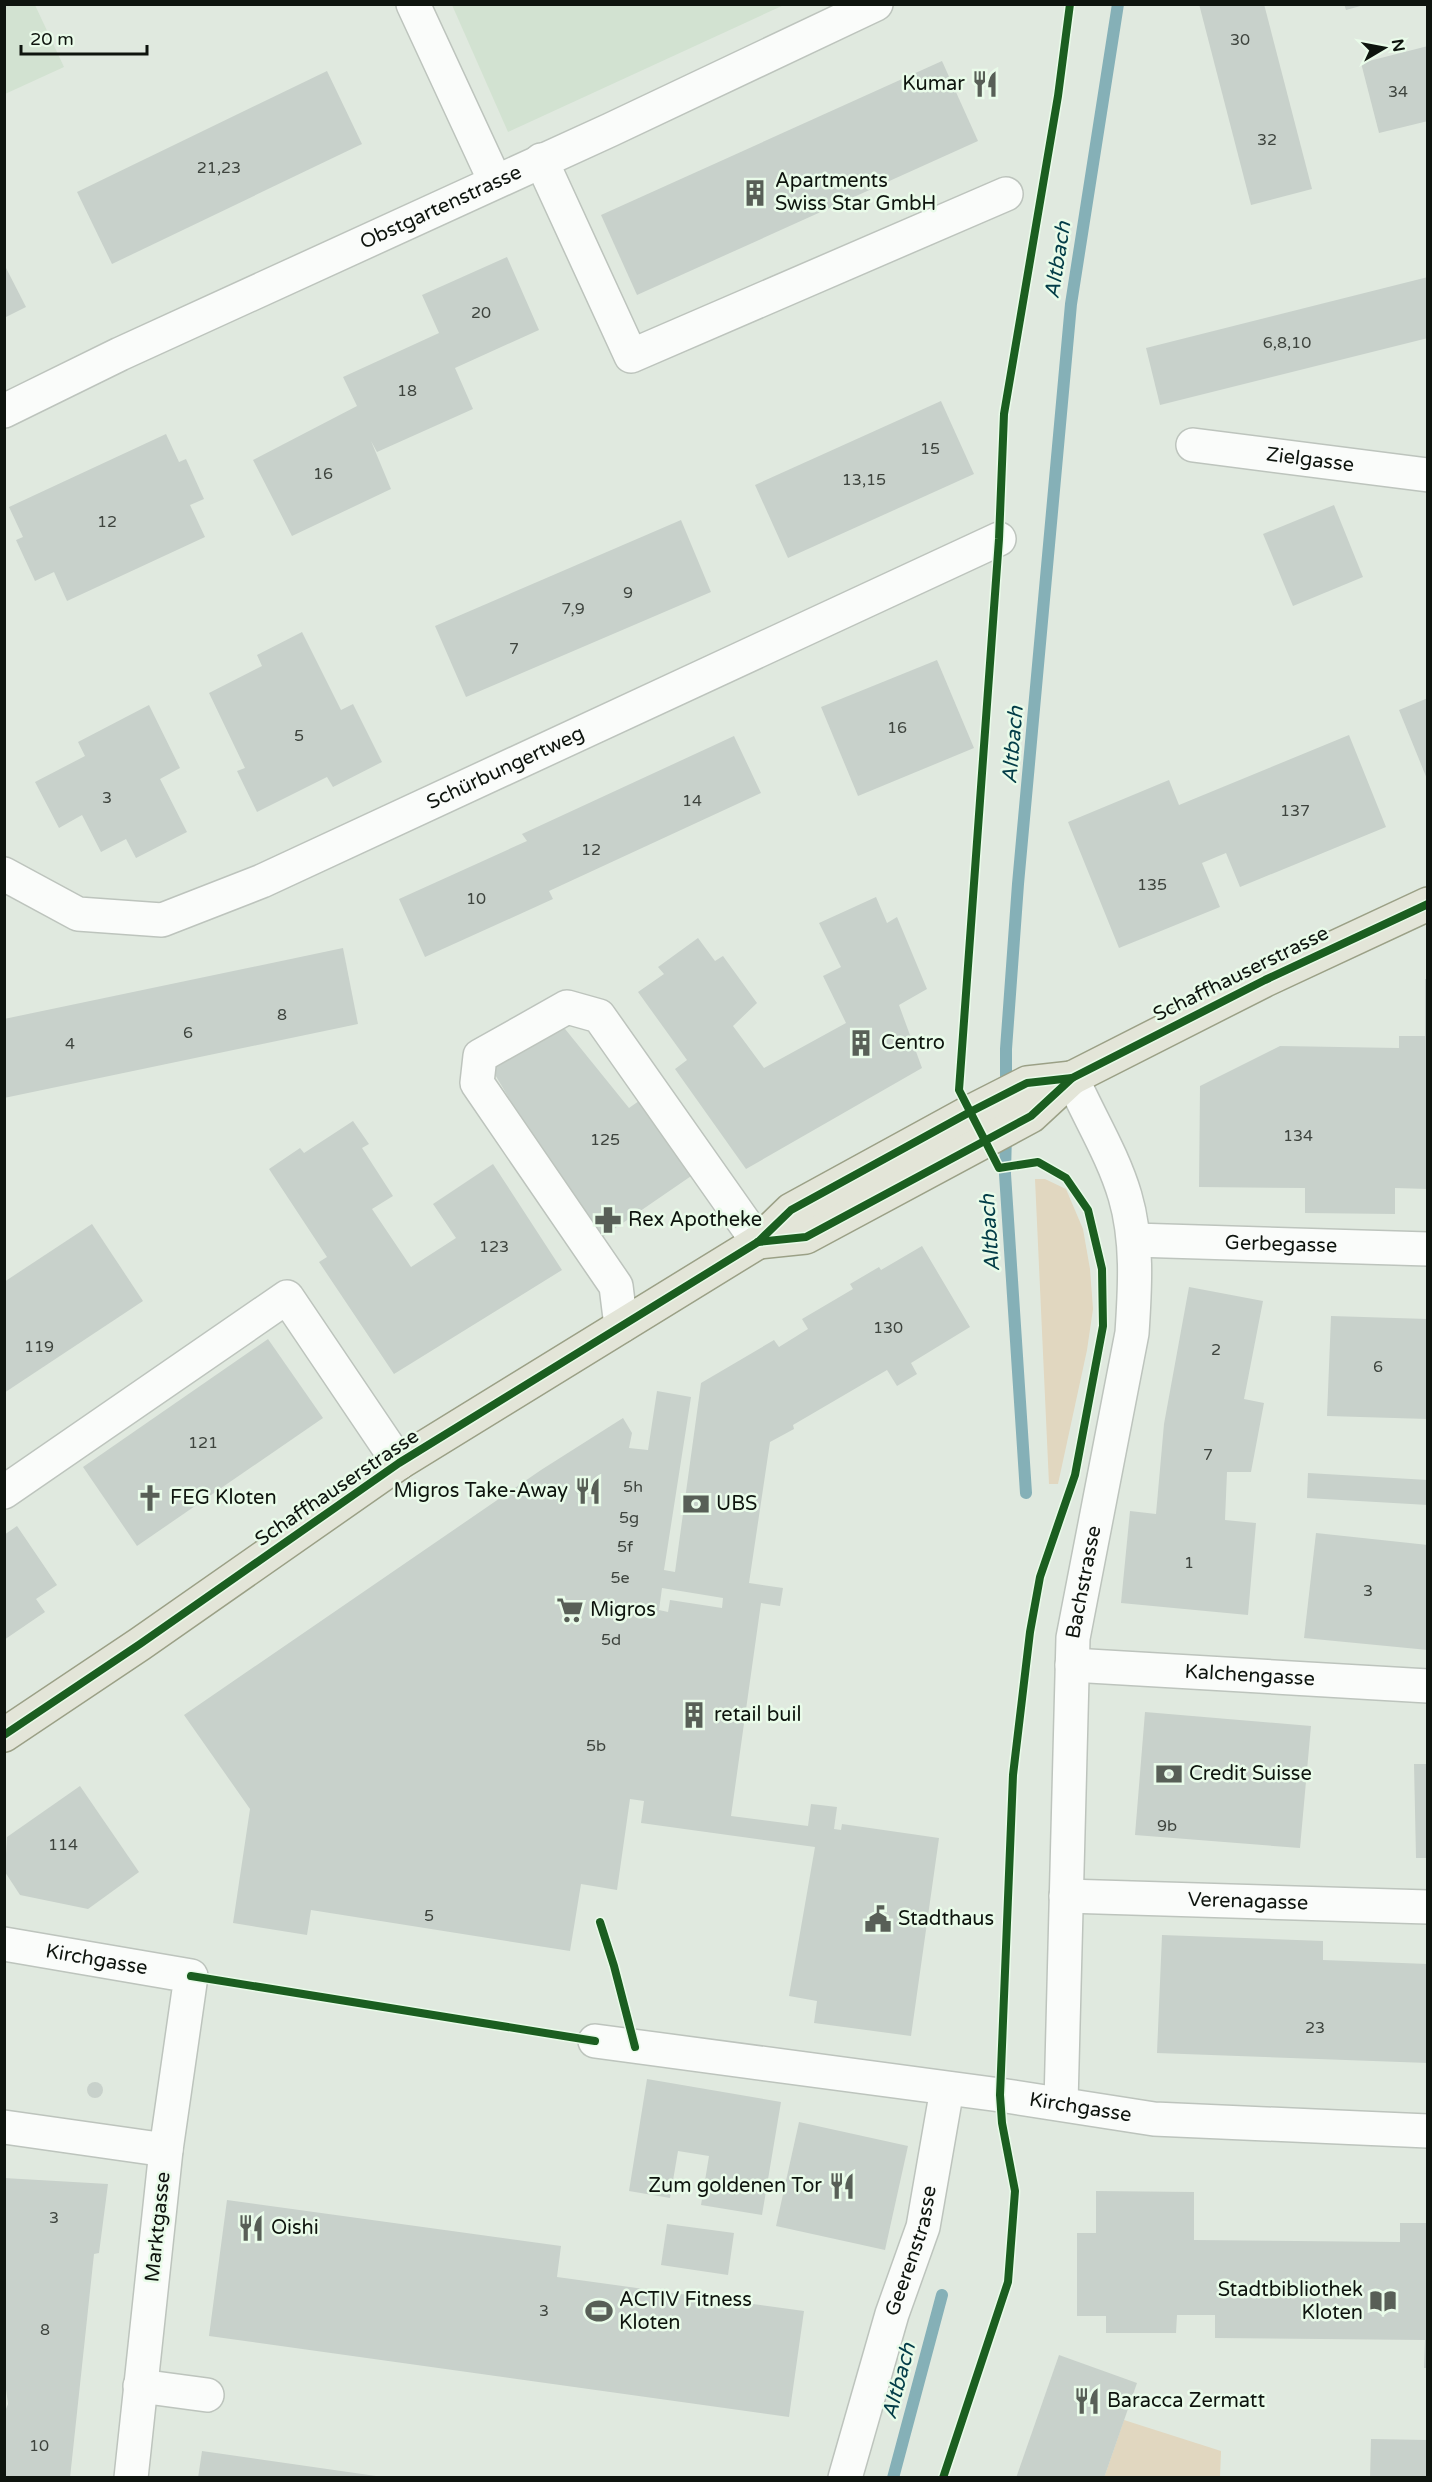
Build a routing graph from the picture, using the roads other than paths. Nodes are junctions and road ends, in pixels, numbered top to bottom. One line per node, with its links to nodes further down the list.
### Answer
1 (413, 4): 4 (street)
2 (876, 4): 3 (street, Obstgartenstrasse)
3 (541, 160): 4 (street, Obstgartenstrasse); 5 (street)
4 (495, 181): 6 (street, Obstgartenstrasse)
5 (1005, 194)
6 (4, 411)
7 (1193, 446): 8 (street, Zielgasse)
8 (1428, 475)
9 (999, 538): 10 (street, Schürbungertweg)
10 (4, 874)
11 (1428, 904): 12 (main road, Schaffhauserstrasse)
12 (1072, 1078): 13 (street, Bachstrasse); 14 (main road, Schaffhauserstrasse); 14 (main road, Schaffhauserstrasse)
13 (1134, 1240): 15 (street, Gerbegasse); 19 (street, Bachstrasse)
14 (758, 1242): 16 (main road, Schaffhauserstrasse); 16 (street)
15 (1428, 1248)
16 (621, 1326): 17 (main road, Schaffhauserstrasse)
17 (399, 1463): 18 (street); 21 (main road, Schaffhauserstrasse)
18 (4, 1492)
19 (1072, 1665): 20 (street, Kalchengasse); 22 (street, Bachstrasse)
20 (1428, 1686)
21 (4, 1736)
22 (1066, 1896): 23 (street, Verenagasse); 28 (street, Bachstrasse)
23 (1428, 1907)
24 (4, 1944): 25 (street, Kirchgasse)
25 (191, 1976): 31 (street, Marktgasse)
26 (595, 2041): 27 (street, Kirchgasse)
27 (947, 2089): 28 (street, Kirchgasse); 35 (street, Geerenstrasse)
28 (1061, 2103): 30 (street, Kirchgasse)
29 (4, 2127): 31 (street)
30 (1428, 2131)
31 (166, 2150): 32 (street, Marktgasse)
32 (140, 2386): 33 (street); 34 (street, Marktgasse)
33 (207, 2395)
34 (131, 2478)
35 (845, 2478)

